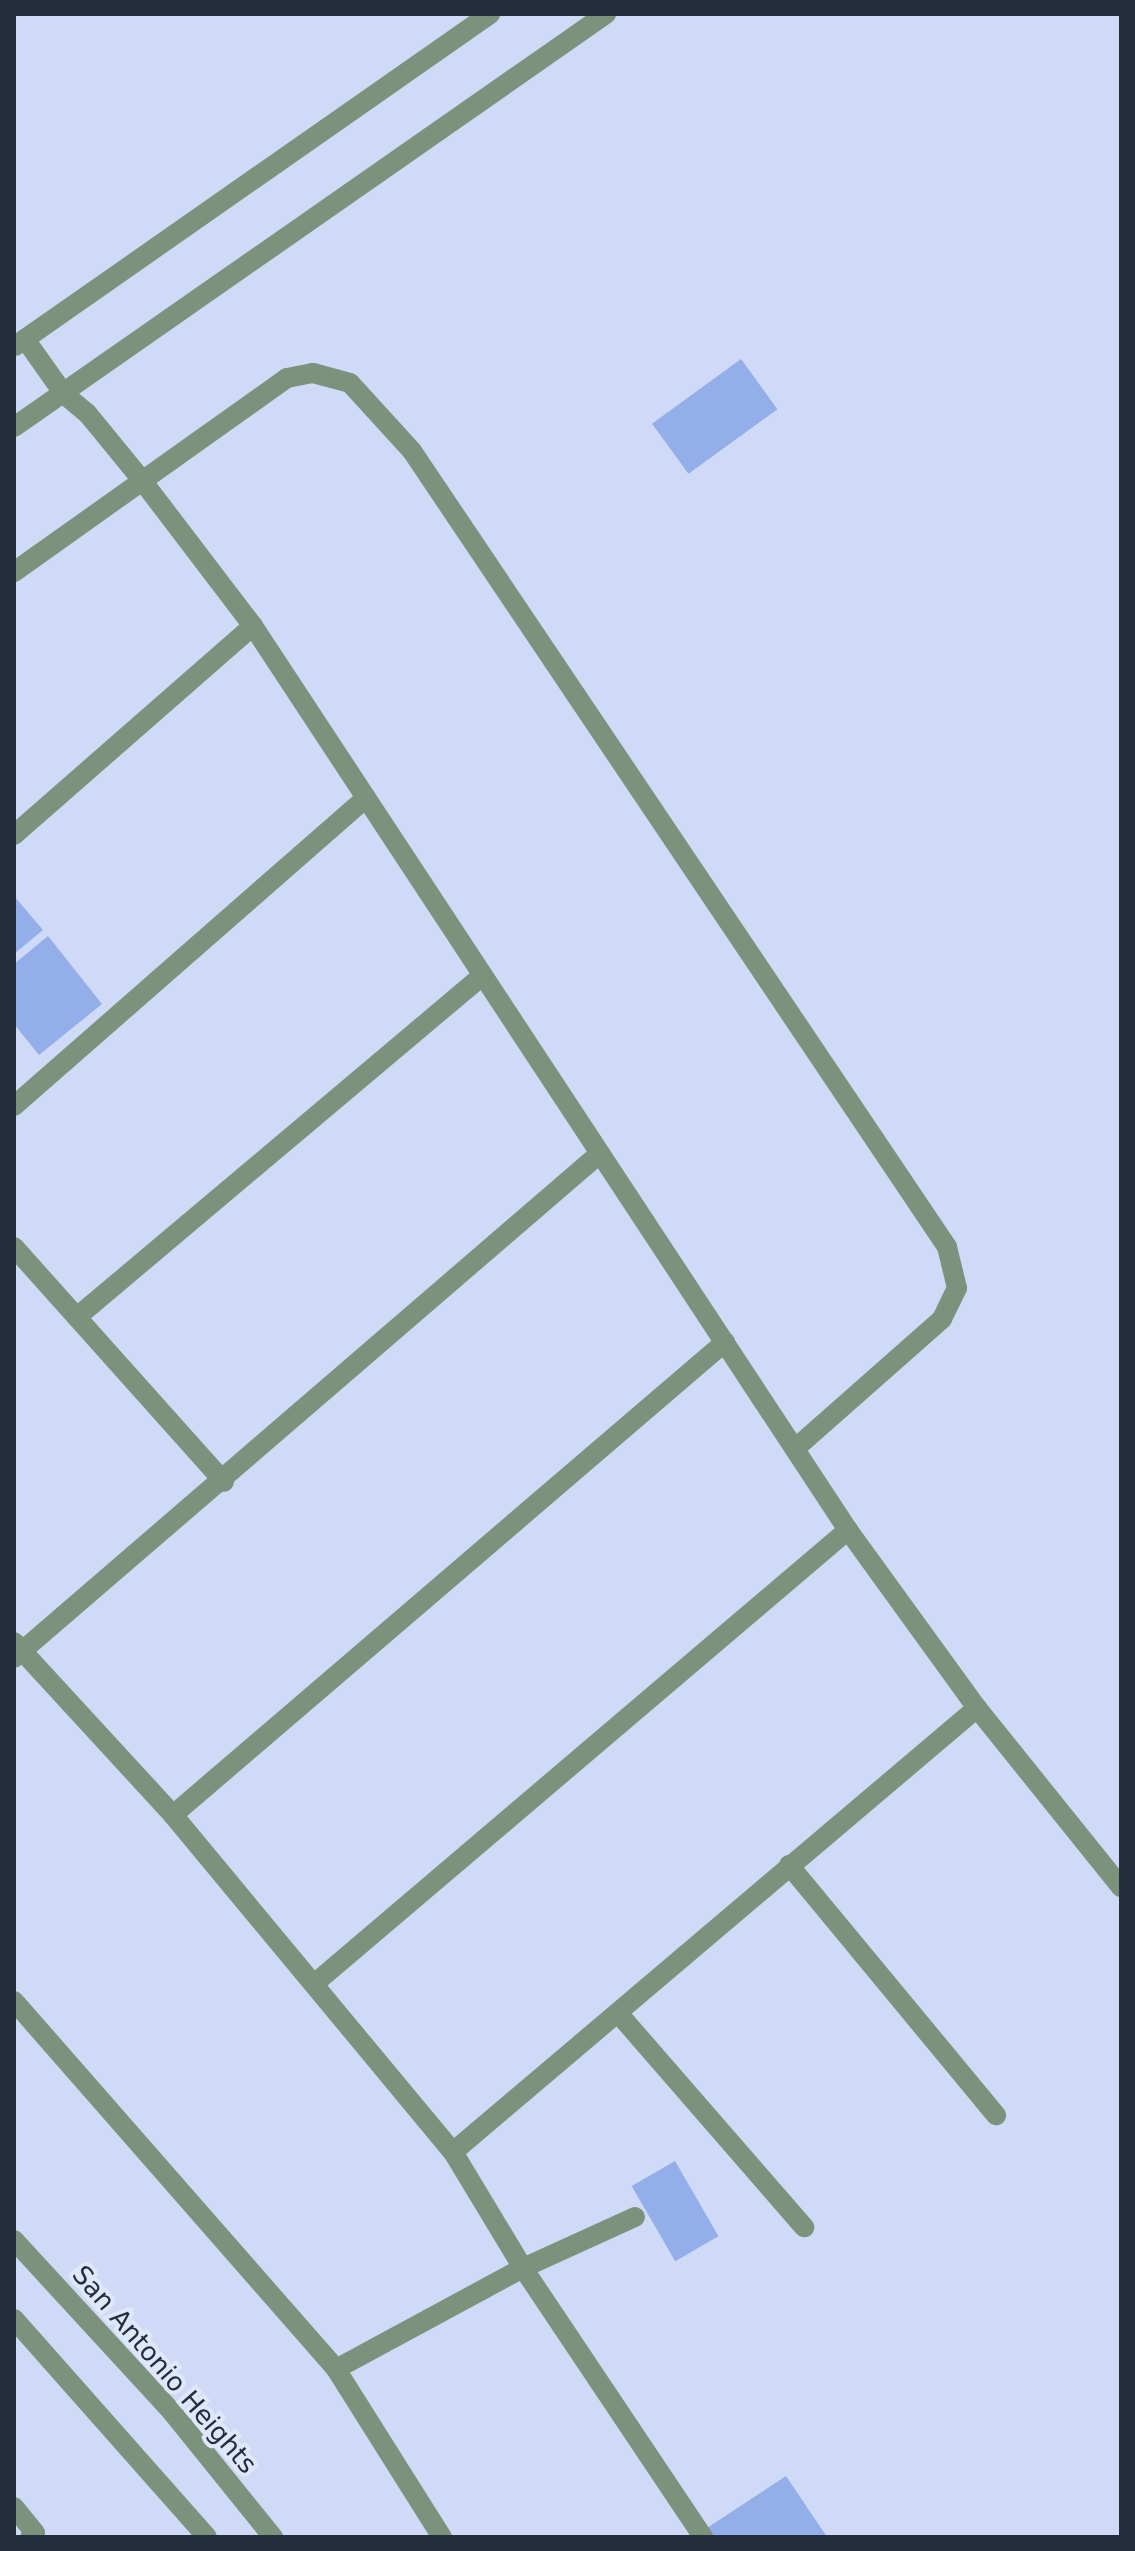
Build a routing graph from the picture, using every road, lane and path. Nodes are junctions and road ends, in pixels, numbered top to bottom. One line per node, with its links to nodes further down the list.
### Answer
1 (490, 14): 3 (street)
2 (606, 14): 4 (street)
3 (20, 342): 4 (street)
4 (64, 394): 5 (street); 6 (street)
5 (14, 427)
6 (141, 479): 7 (street); 8 (street); 17 (street)
7 (14, 572)
8 (253, 626): 9 (street); 10 (street)
9 (366, 798): 11 (street); 12 (street)
10 (14, 835)
11 (482, 976): 13 (street); 15 (street)
12 (14, 1106)
13 (598, 1155): 16 (street); 18 (street)
14 (14, 1247): 15 (street)
15 (77, 1317): 18 (street)
16 (725, 1342): 17 (street); 22 (street)
17 (797, 1447): 19 (street)
18 (224, 1482): 20 (street)
19 (848, 1530): 21 (street); 25 (street)
20 (17, 1651): 22 (street)
21 (977, 1708): 23 (street); 24 (street)
22 (173, 1815): 25 (street)
23 (789, 1865): 27 (street); 28 (street)
24 (1121, 1887)
25 (314, 1984): 29 (street)
26 (14, 2001): 35 (street)
27 (618, 2013): 29 (street); 31 (street)
28 (996, 2115)
29 (453, 2152): 33 (street)
30 (635, 2217): 33 (street)
31 (804, 2227)
32 (14, 2240): 39 (street, San Antonio Heights)
33 (523, 2268): 35 (street); 41 (street)
34 (14, 2319): 38 (street)
35 (336, 2369): 40 (street)
36 (14, 2507): 37 (street)
37 (30, 2537)
38 (207, 2537)
39 (273, 2537)
40 (442, 2537)
41 (703, 2537)

